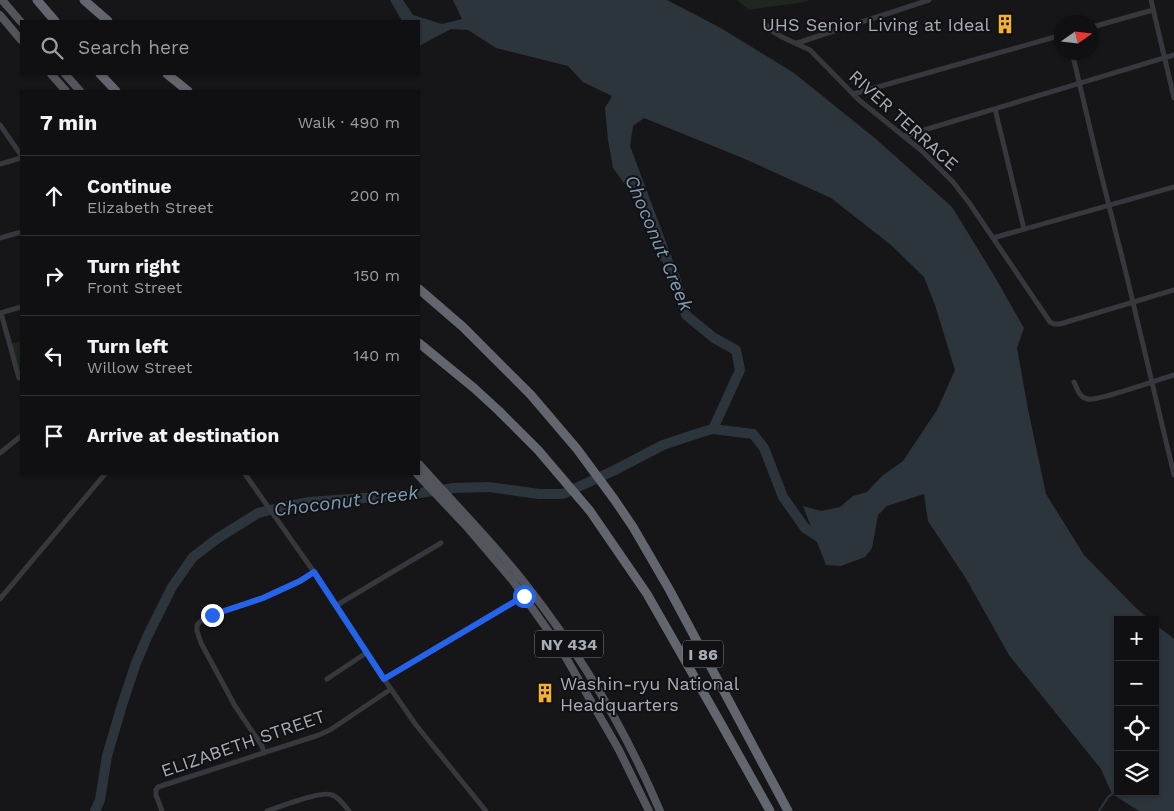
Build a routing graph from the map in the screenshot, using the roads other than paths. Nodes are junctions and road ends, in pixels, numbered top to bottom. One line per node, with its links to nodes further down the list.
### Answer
1 (2, 0): 10 (main road)
2 (36, 0): 8 (highway)
3 (84, 0): 9 (highway)
4 (929, 0): 15 (street)
5 (1150, 0): 6 (street)
6 (1153, 10): 12 (street); 17 (street)
7 (0, 15): 14 (main road)
8 (54, 20)
9 (107, 20)
10 (20, 21)
11 (765, 24): 15 (street, RIVER TERRACE)
12 (1099, 25)
13 (1054, 37): 28 (street)
14 (20, 39)
15 (796, 43): 28 (street, RIVER TERRACE)
16 (1174, 55): 17 (street)
17 (1164, 58): 23 (street); 29 (street)
18 (1074, 60): 23 (street)
19 (52, 75): 24 (main road)
20 (66, 75): 25 (main road)
21 (101, 75): 26 (highway)
22 (168, 75): 27 (highway)
23 (1080, 84): 30 (street); 37 (street)
24 (65, 90)
25 (79, 90)
26 (115, 90)
27 (187, 90)
28 (853, 94): 32 (street, RIVER TERRACE)
29 (1174, 98)
30 (995, 109): 32 (street); 38 (street)
31 (0, 125): 33 (street)
32 (904, 136): 41 (street, RIVER TERRACE)
33 (20, 155)
34 (20, 156): 35 (street)
35 (0, 164)
36 (1174, 186): 37 (street)
37 (1109, 205): 38 (street); 44 (street)
38 (1024, 229): 41 (street)
39 (20, 232): 40 (street)
40 (0, 238)
41 (993, 238): 44 (street, RIVER TERRACE)
42 (420, 290): 77 (highway, I 86)
43 (1174, 290): 44 (street)
44 (1133, 302): 51 (street)
45 (20, 306): 46 (street)
46 (0, 313): 49 (street)
47 (420, 344): 76 (highway, I 86)
48 (1174, 375): 51 (street)
49 (19, 378)
50 (1074, 382): 51 (street)
51 (1152, 382): 54 (street)
52 (20, 437): 55 (street)
53 (1174, 448): 54 (street)
54 (1168, 449): 59 (street)
55 (0, 453)
56 (420, 469): 62 (main road, NY 434); 75 (main road, NY 434)
57 (103, 475): 63 (street)
58 (247, 475): 61 (street)
59 (1174, 475)
60 (441, 543): 64 (street)
61 (314, 572): 64 (street); 69 (street)
62 (524, 596): 67 (street); 74 (main road, NY 434)
63 (0, 599)
64 (336, 605): 65 (street)
65 (366, 653): 66 (street); 67 (street)
66 (327, 679)
67 (384, 679): 68 (street)
68 (391, 689): 69 (street, ELIZABETH STREET); 73 (street)
69 (264, 753): 70 (street, ELIZABETH STREET)
70 (162, 811)
71 (268, 811): 72 (street)
72 (350, 811)
73 (486, 811)
74 (649, 811)
75 (660, 811)
76 (770, 811)
77 (788, 811)

